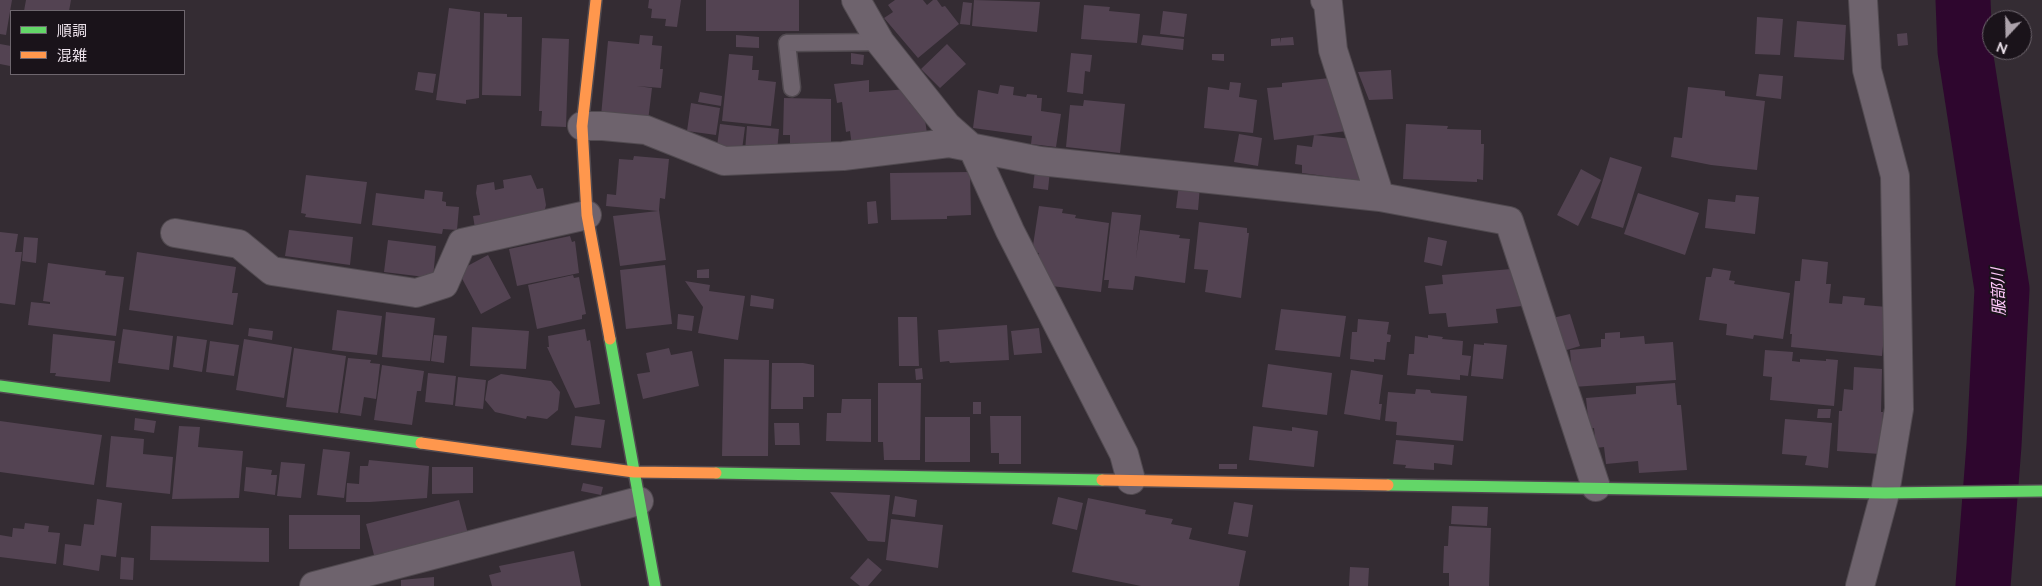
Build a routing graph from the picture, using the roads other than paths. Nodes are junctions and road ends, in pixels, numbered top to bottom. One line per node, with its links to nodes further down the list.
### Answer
1 (596, 0): 7 (street)
2 (856, 0): 5 (street)
3 (1325, 0): 9 (street)
4 (1863, 0): 17 (street)
5 (880, 42): 6 (lane); 8 (street)
6 (792, 88)
7 (582, 126): 8 (street); 10 (street)
8 (973, 149): 9 (street); 14 (street)
9 (1380, 197): 15 (street)
10 (587, 215): 11 (street); 13 (street)
11 (175, 233)
12 (0, 386): 13 (street)
13 (634, 472): 14 (street); 18 (street)
14 (1131, 480): 15 (street)
15 (1596, 487): 17 (street)
16 (2042, 491): 17 (street)
17 (1885, 493): 21 (street)
18 (639, 501): 19 (street); 20 (street)
19 (314, 586)
20 (655, 586)
21 (1860, 586)

